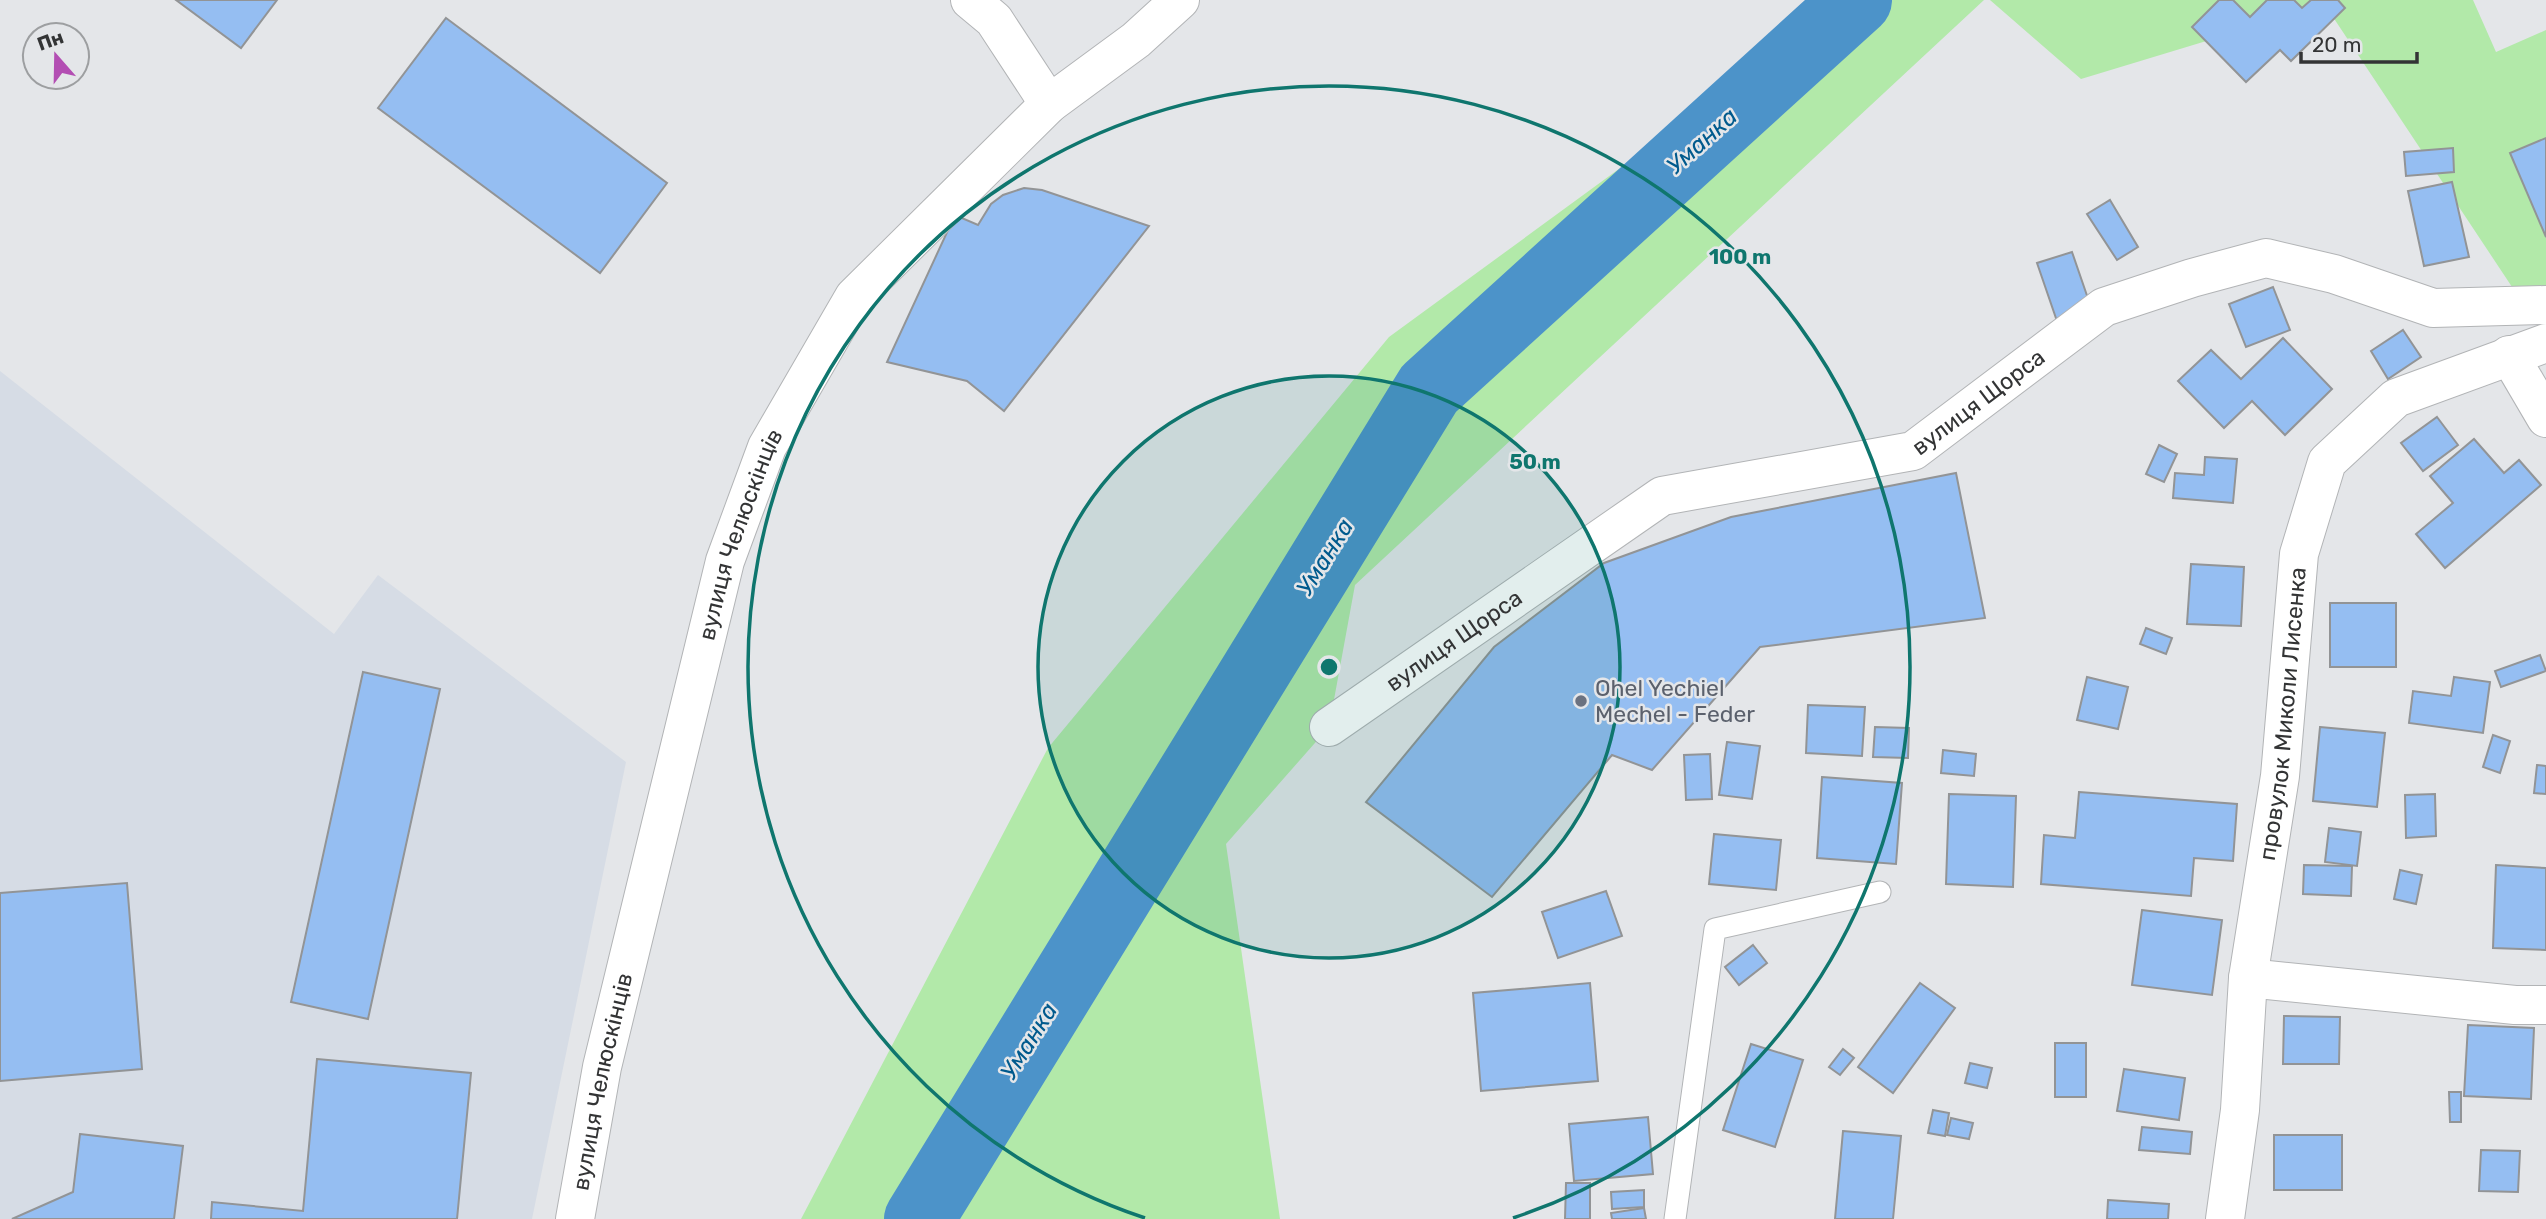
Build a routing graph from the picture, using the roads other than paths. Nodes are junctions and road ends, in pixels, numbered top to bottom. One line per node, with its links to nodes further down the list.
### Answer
1 (970, 0): 3 (street)
2 (1180, 0): 3 (street, вулиця Челюскінців)
3 (1049, 104): 12 (street, вулиця Челюскінців)
4 (2546, 305): 8 (street, вулиця Щорса)
5 (2546, 343): 6 (street, провулок Миколи Лисенка)
6 (2510, 355): 7 (street); 10 (street, провулок Миколи Лисенка)
7 (2546, 418)
8 (1329, 727)
9 (1880, 892): 13 (lane)
10 (2248, 978): 11 (street); 14 (street, провулок Миколи Лисенка)
11 (2546, 1005)
12 (575, 1219)
13 (1675, 1219)
14 (2225, 1219)

